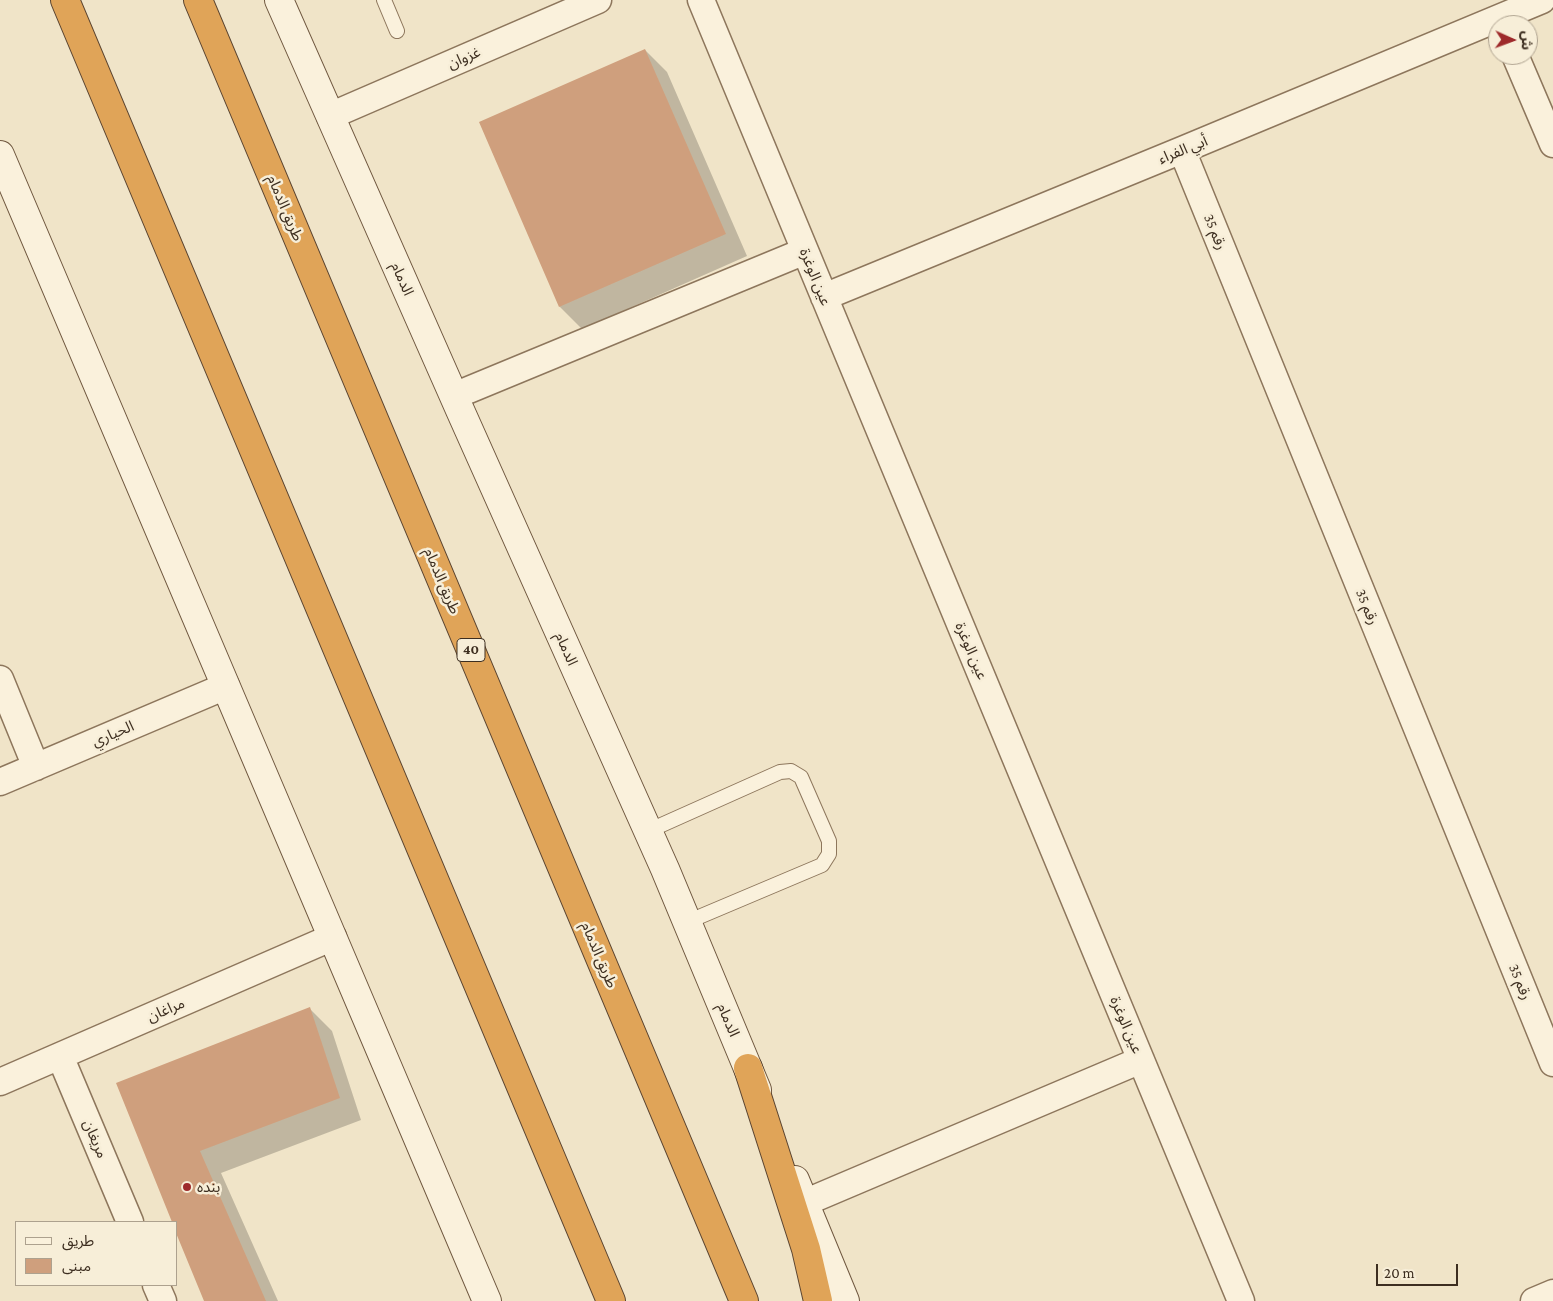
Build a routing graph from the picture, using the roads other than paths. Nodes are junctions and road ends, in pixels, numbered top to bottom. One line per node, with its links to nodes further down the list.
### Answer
1 (65, 0): 36 (highway)
2 (198, 0): 37 (highway, طريق الدمام / 40)
3 (279, 0): 11 (street, الدمام)
4 (384, 0): 9 (lane)
5 (598, 0): 11 (street, غزوان)
6 (701, 0): 15 (street, عين الوغرة)
7 (1542, 0): 8 (street, أبي الفراء)
8 (1497, 14): 13 (street, أبي الفراء)
9 (397, 31)
10 (1519, 65): 12 (street)
11 (330, 116): 17 (street, الدمام)
12 (1553, 144)
13 (1182, 150): 16 (street, أبي الفراء); 27 (street, رقم 35)
14 (2, 165): 19 (street)
15 (805, 251): 16 (street, عين الوغرة); 17 (street)
16 (824, 297): 26 (street, عين الوغرة)
17 (454, 396): 22 (street, الدمام)
18 (0, 679): 20 (street)
19 (226, 686): 20 (street, الحياري); 24 (street)
20 (36, 767): 21 (street, الحياري)
21 (0, 782)
22 (648, 831): 23 (street, الدمام); 23 (lane)
23 (687, 922): 28 (street, الدمام)
24 (333, 937): 25 (street, مراغان); 35 (street)
25 (60, 1056): 29 (street, مراغان); 31 (street, مريغان)
26 (1141, 1060): 30 (street); 40 (street, عين الوغرة)
27 (1553, 1063)
28 (748, 1068): 30 (street, الدمام); 38 (highway)
29 (0, 1082)
30 (804, 1202): 39 (street, الدمام)
31 (130, 1221)
32 (156, 1286): 34 (street)
33 (1553, 1293): 41 (street)
34 (163, 1301)
35 (488, 1301)
36 (611, 1301)
37 (744, 1301)
38 (818, 1301)
39 (846, 1301)
40 (1241, 1301)
41 (1534, 1301)

